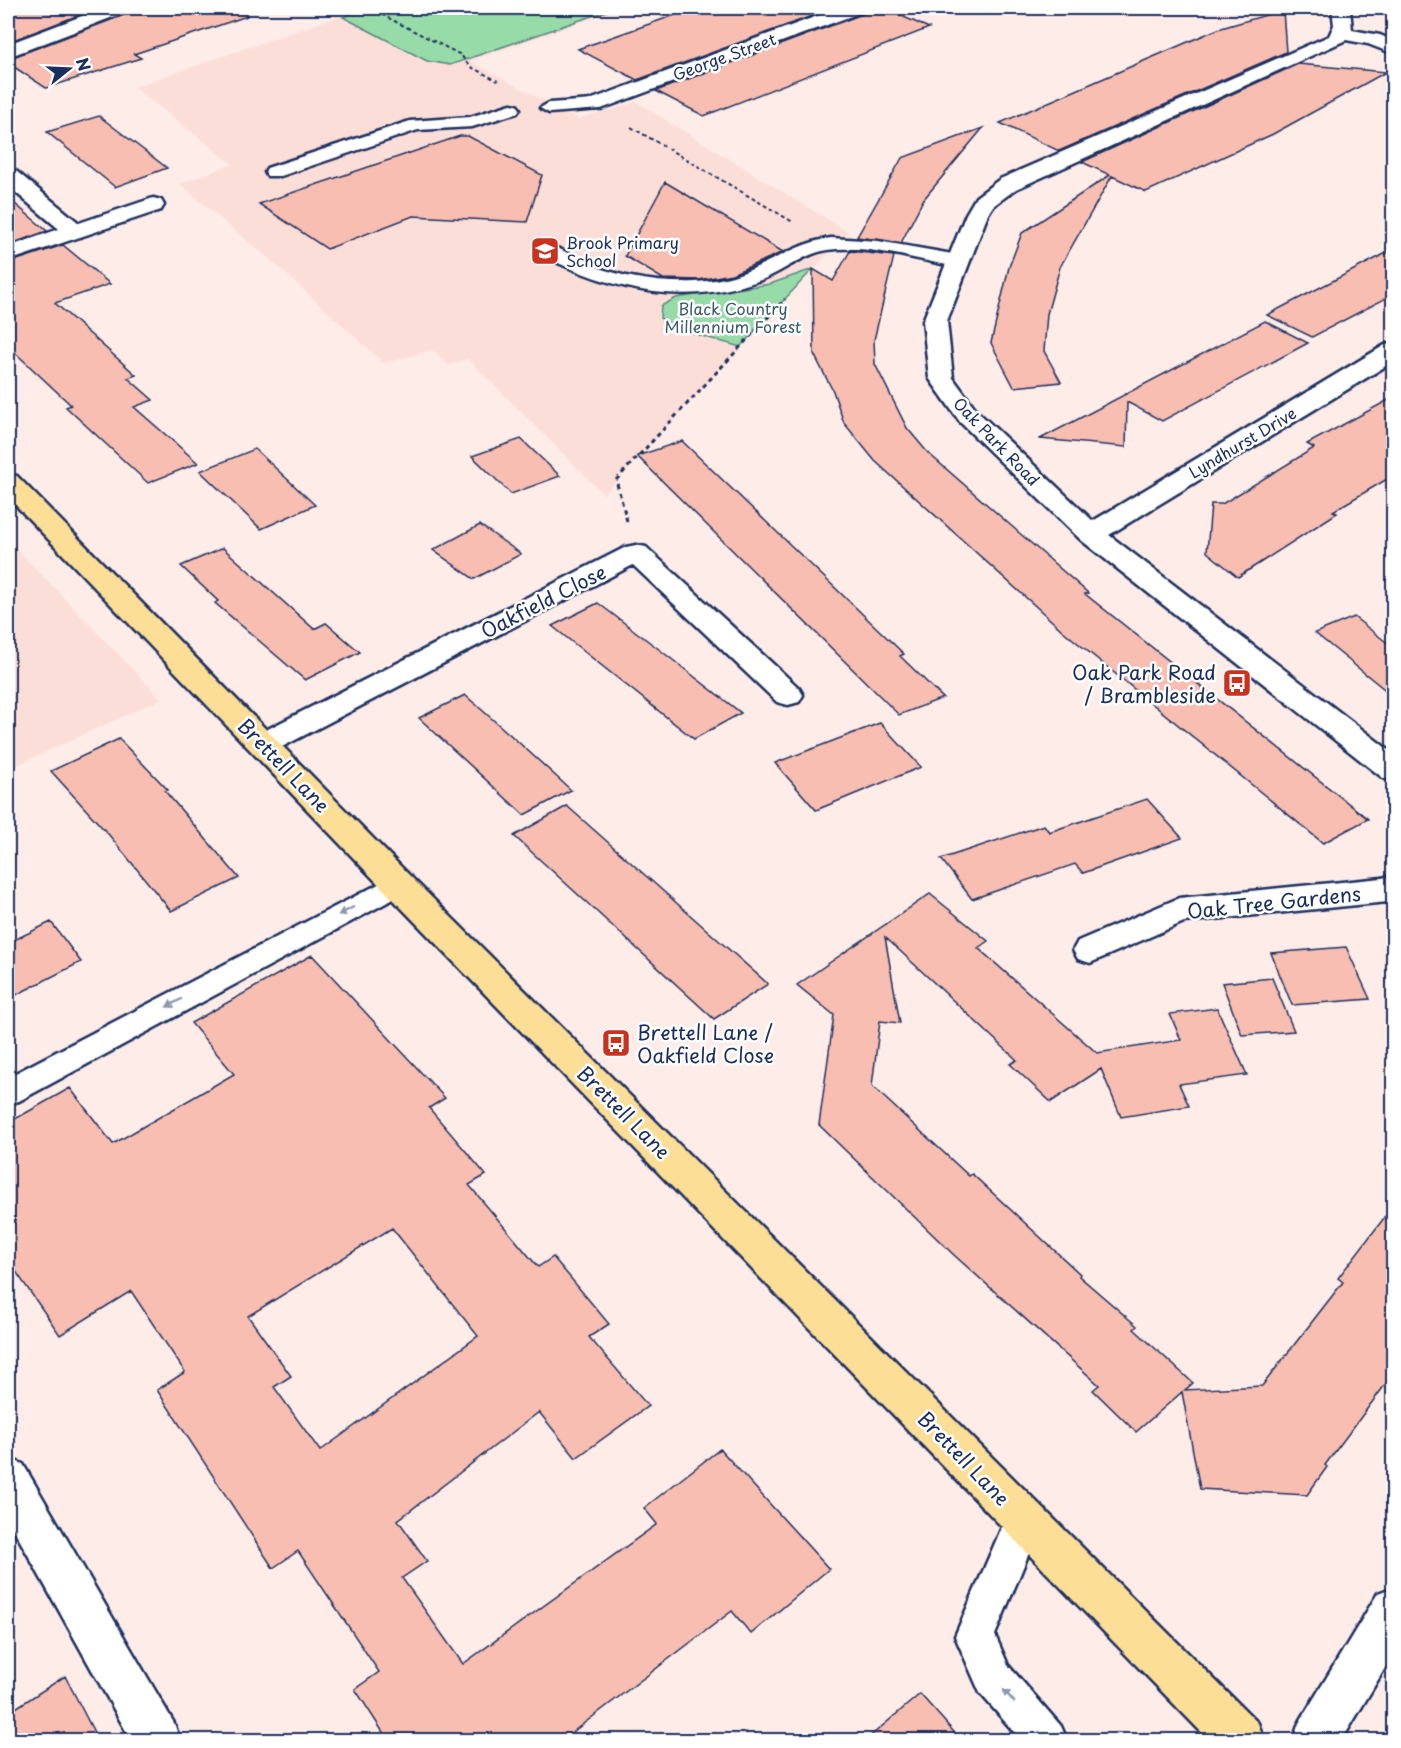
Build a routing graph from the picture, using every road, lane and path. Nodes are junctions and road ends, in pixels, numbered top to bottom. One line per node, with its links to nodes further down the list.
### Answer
1 (119, 8): 7 (street)
2 (369, 8): 9 (path)
3 (855, 8): 8 (street, George Street)
4 (1341, 8): 5 (street)
5 (1343, 34): 6 (street); 18 (street, Oak Park Road)
6 (1394, 48)
7 (8, 51)
8 (594, 105): 9 (lane); 15 (path)
9 (549, 108)
10 (511, 109): 11 (lane)
11 (274, 172)
12 (8, 176): 14 (street)
13 (153, 205): 14 (street)
14 (75, 231): 17 (street)
15 (830, 244): 16 (lane); 18 (lane)
16 (548, 251)
17 (8, 254)
18 (958, 261): 22 (street, Oak Park Road)
19 (789, 295): 23 (path)
20 (1394, 350): 22 (street, Lyndhurst Drive)
21 (9, 486): 25 (main road, Brettell Lane)
22 (1091, 534): 26 (street, Oak Park Road)
23 (636, 553): 24 (street); 25 (street, Oakfield Close)
24 (788, 696)
25 (265, 744): 27 (main road, Brettell Lane)
26 (1394, 770)
27 (398, 884): 30 (lane, one-way to 30); 32 (main road, Brettell Lane)
28 (1394, 887): 29 (street, Oak Tree Gardens)
29 (1090, 950)
30 (8, 1092)
31 (8, 1478): 34 (street)
32 (1024, 1519): 35 (lane, one-way to 32); 36 (main road, Brettell Lane)
33 (1394, 1609): 37 (street)
34 (157, 1740)
35 (1047, 1740)
36 (1241, 1740)
37 (1316, 1740)

